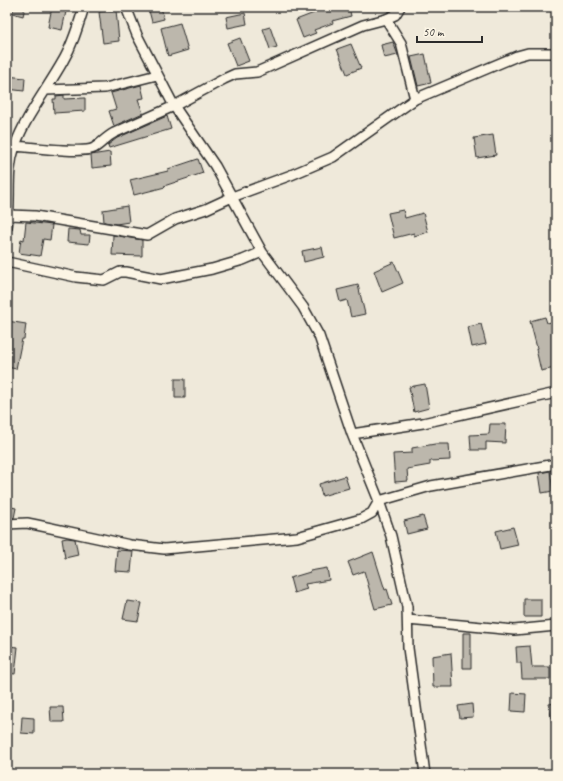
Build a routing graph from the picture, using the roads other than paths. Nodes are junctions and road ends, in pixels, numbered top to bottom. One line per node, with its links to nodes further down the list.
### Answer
1 (84, 7): 7 (street)
2 (126, 7): 6 (street)
3 (400, 7): 4 (street)
4 (386, 19): 8 (street); 9 (street)
5 (556, 53): 8 (street)
6 (157, 75): 7 (street); 9 (street)
7 (46, 90): 10 (street)
8 (415, 99): 11 (street)
9 (174, 106): 10 (street); 11 (street)
10 (15, 146): 12 (street)
11 (232, 197): 12 (street); 14 (street)
12 (9, 215): 13 (street)
13 (7, 227)
14 (262, 252): 15 (street); 17 (street)
15 (7, 262)
16 (556, 393): 17 (street)
17 (352, 434): 19 (street)
18 (556, 464): 19 (street)
19 (379, 501): 20 (street); 21 (street)
20 (7, 524)
21 (408, 620): 22 (street); 23 (street)
22 (556, 626)
23 (425, 774)

